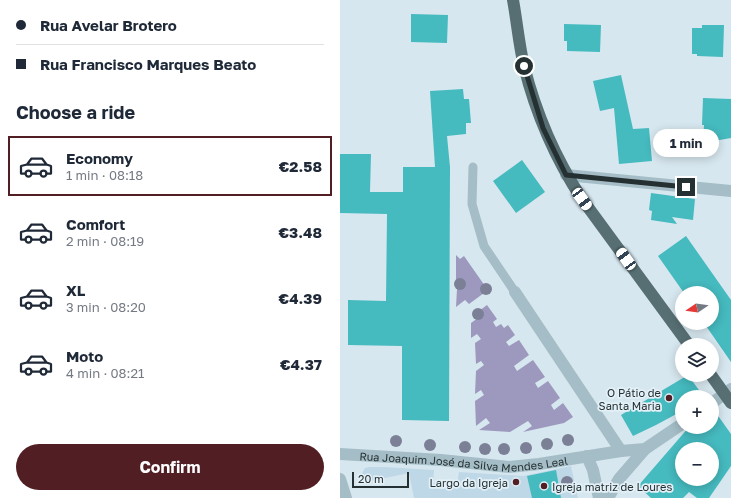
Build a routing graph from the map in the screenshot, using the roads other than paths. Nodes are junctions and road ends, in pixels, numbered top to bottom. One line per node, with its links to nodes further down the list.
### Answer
1 (513, 0): 3 (main road)
2 (473, 167): 5 (lane)
3 (566, 175): 4 (street); 6 (main road)
4 (731, 191)
5 (515, 292): 12 (street)
6 (684, 338)
7 (717, 382): 8 (main road)
8 (729, 395): 9 (street)
9 (719, 400)
10 (675, 429): 11 (street)
11 (645, 449): 12 (street, Rua Joaquim José da Silva Mendes Leal); 18 (street)
12 (621, 451): 14 (street, Rua Joaquim José da Silva Mendes Leal)
13 (340, 454): 14 (street, Rua Joaquim José da Silva Mendes Leal)
14 (588, 456): 17 (street)
15 (340, 479): 16 (street)
16 (346, 498)
17 (600, 498)
18 (608, 498)

